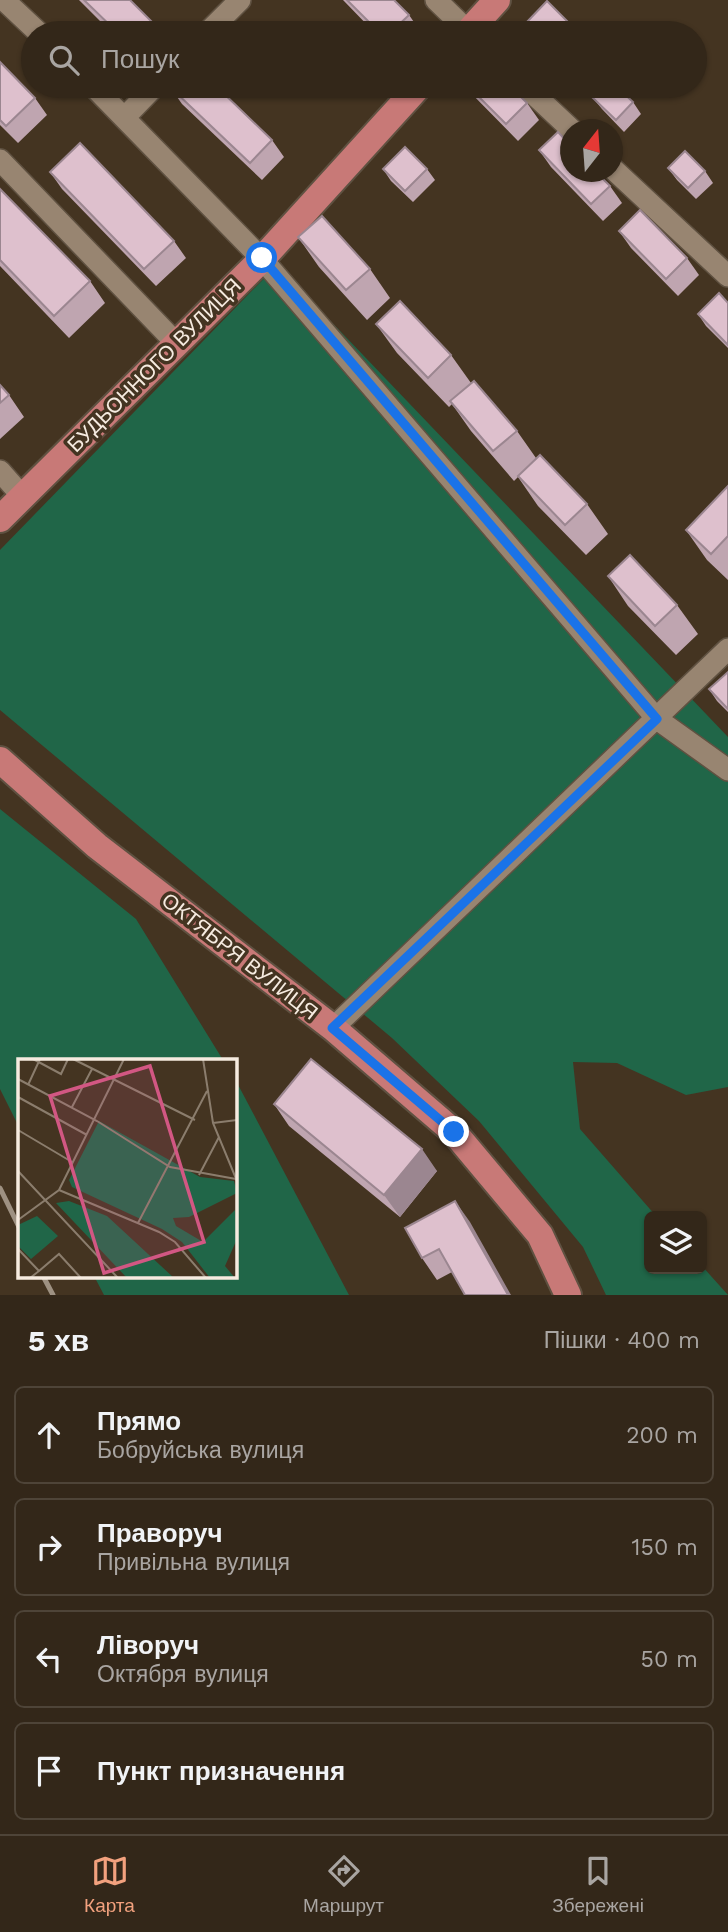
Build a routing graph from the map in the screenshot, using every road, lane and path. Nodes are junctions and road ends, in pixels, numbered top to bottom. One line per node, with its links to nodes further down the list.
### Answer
1 (4, 0): 5 (street)
2 (240, 0): 6 (street)
3 (436, 0): 7 (street)
4 (497, 0): 8 (main road)
5 (26, 21)
6 (219, 21)
7 (456, 21)
8 (479, 21)
9 (105, 98): 13 (street)
10 (143, 98): 13 (street)
11 (408, 98): 17 (main road, БУДЬОННОГО ВУЛИЦЯ)
12 (539, 98): 14 (street)
13 (125, 117): 17 (street)
14 (560, 119)
15 (0, 160): 19 (street)
16 (623, 178): 18 (street)
17 (262, 258): 19 (main road, БУДЬОННОГО ВУЛИЦЯ); 24 (street)
18 (728, 276)
19 (176, 342): 21 (main road, БУДЬОННОГО ВУЛИЦЯ)
20 (0, 471): 21 (street)
21 (22, 496): 22 (main road, БУДЬОННОГО ВУЛИЦЯ)
22 (0, 519)
23 (728, 649): 24 (street)
24 (657, 719): 26 (street); 27 (street)
25 (0, 760): 27 (main road, ОКТЯБРЯ ВУЛИЦЯ)
26 (728, 769)
27 (332, 1028): 28 (main road, ОКТЯБРЯ ВУЛИЦЯ)
28 (568, 1295)

